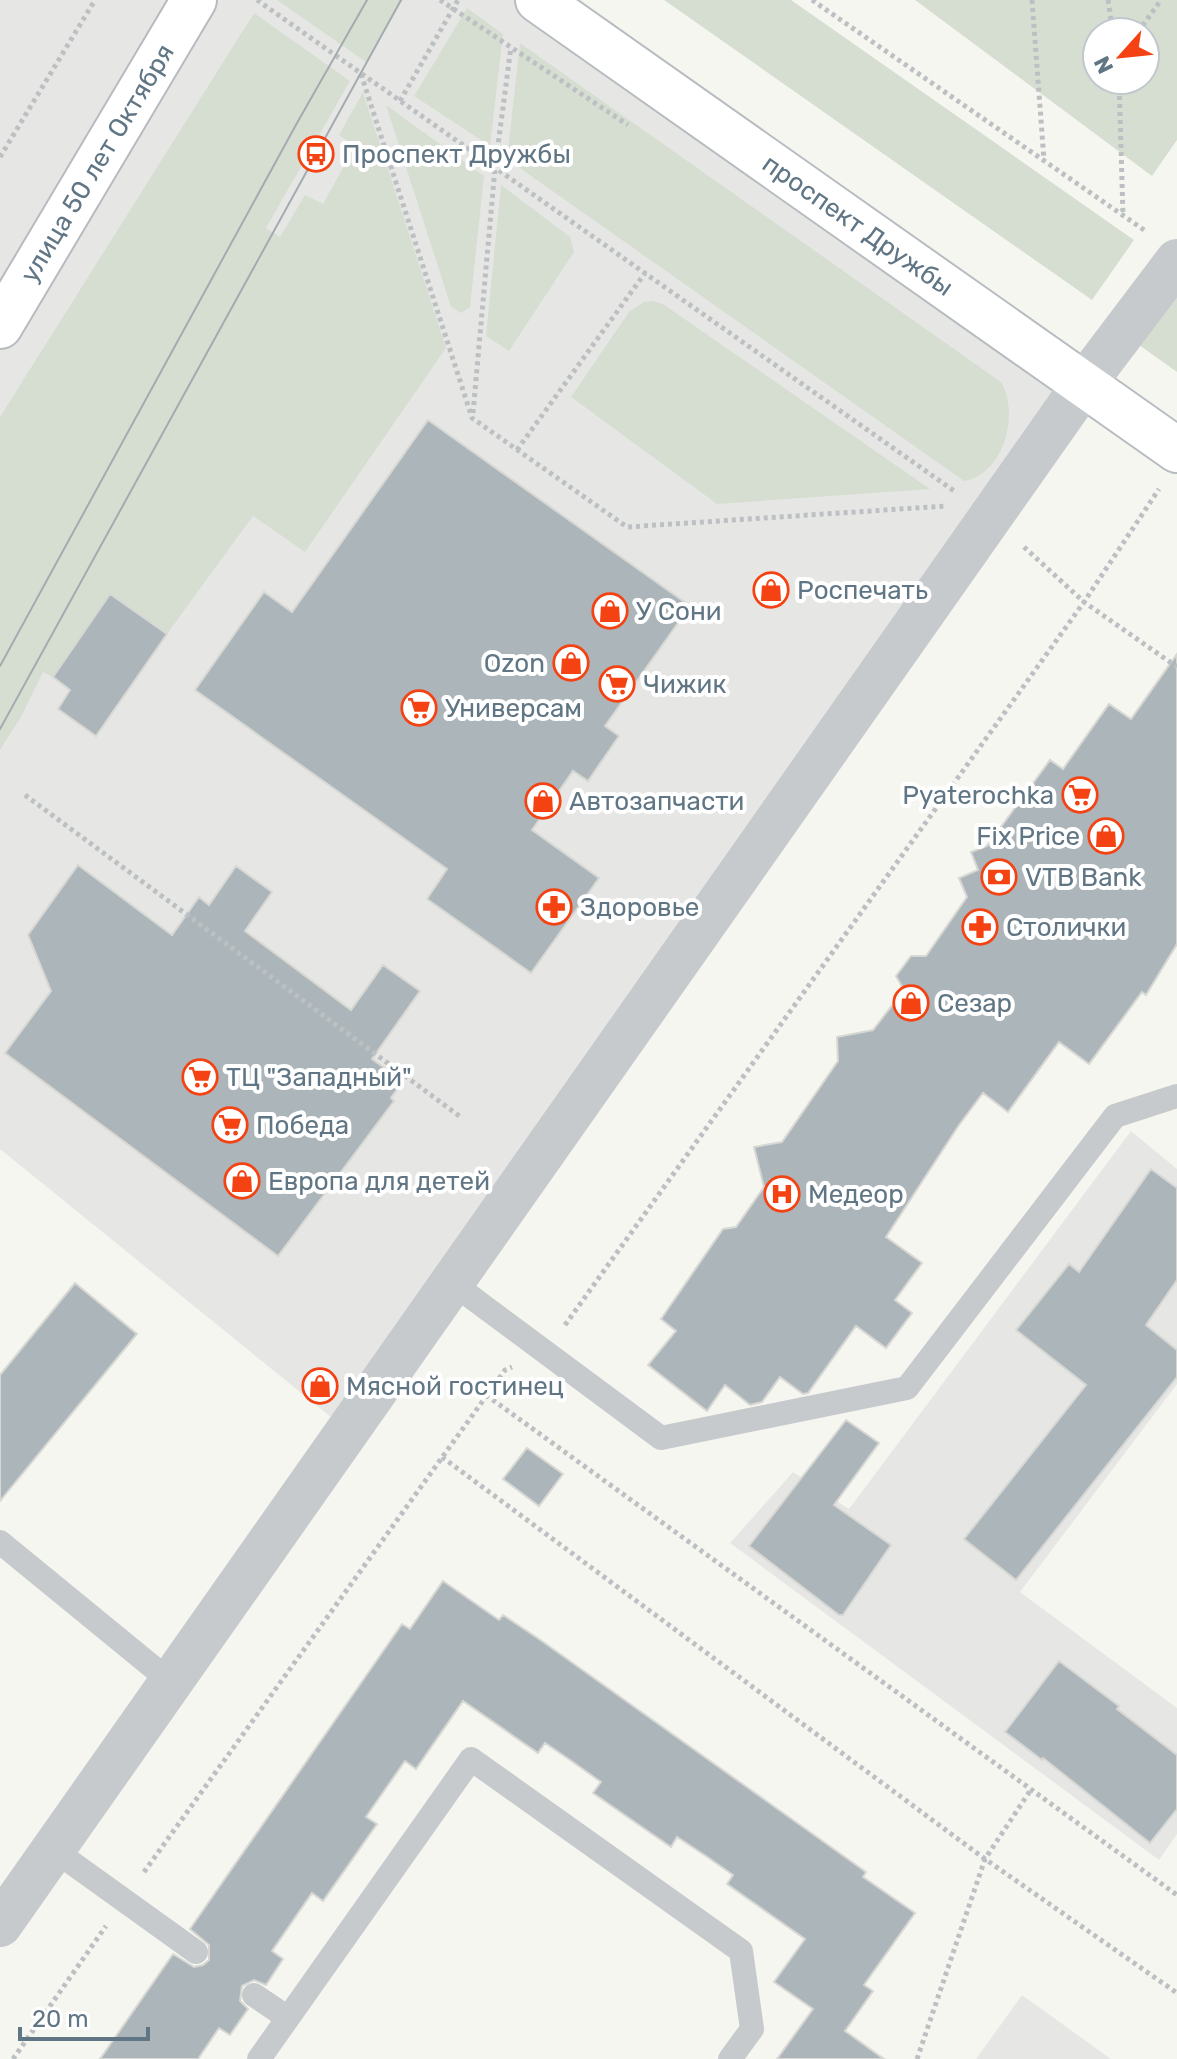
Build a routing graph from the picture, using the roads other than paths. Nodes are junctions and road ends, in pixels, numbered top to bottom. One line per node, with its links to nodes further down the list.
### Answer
1 (194, 0): 4 (main road, улица 50 лет Октября)
2 (538, 0): 5 (main road, проспект Дружбы)
3 (1166, 250): 5 (street)
4 (0, 326)
5 (1084, 384): 6 (main road, проспект Дружбы); 8 (street)
6 (1168, 469)
7 (1177, 1096): 8 (lane)
8 (451, 1282): 10 (street)
9 (0, 1542): 10 (lane)
10 (171, 1682): 11 (street)
11 (54, 1850): 12 (street); 13 (lane)
12 (0, 1925)
13 (196, 1952)
14 (254, 1995): 15 (lane)
15 (288, 2018): 16 (lane); 17 (lane)
16 (259, 2059)
17 (730, 2059)

